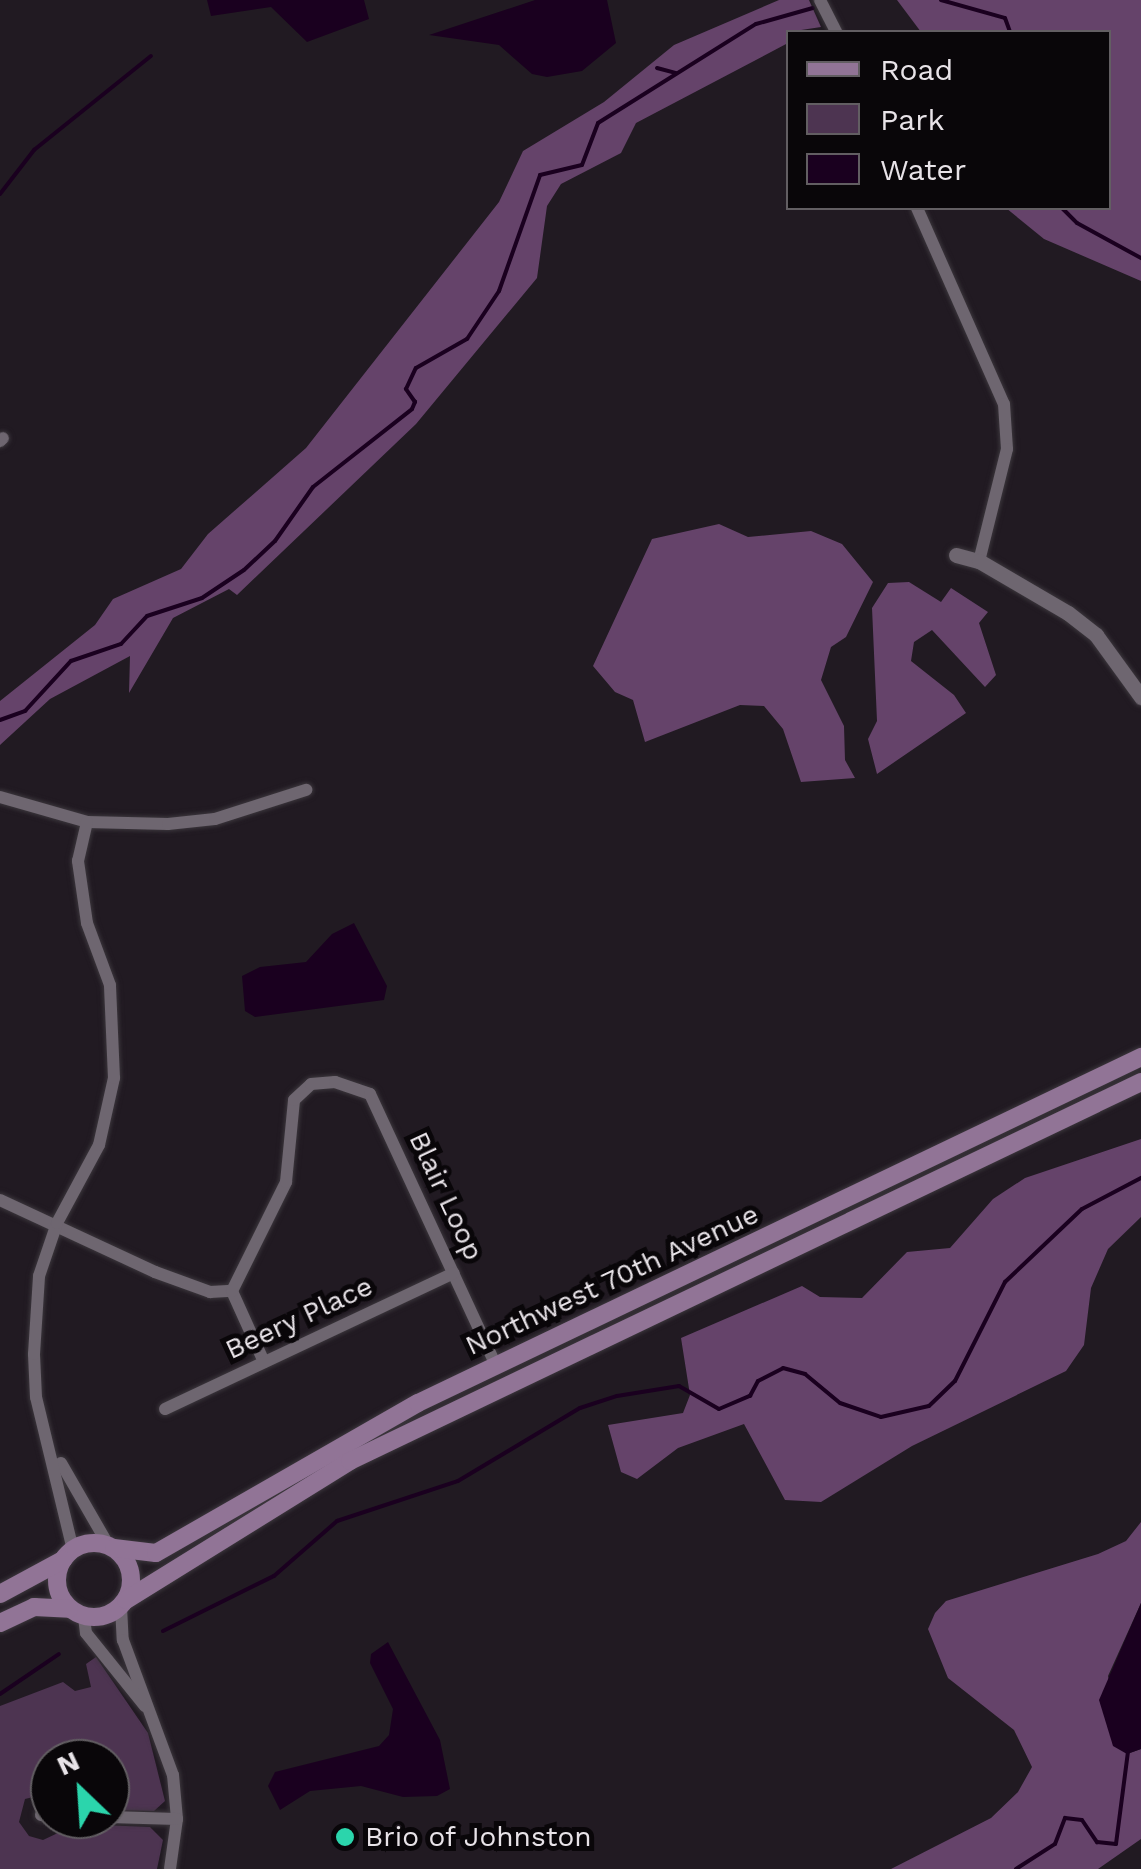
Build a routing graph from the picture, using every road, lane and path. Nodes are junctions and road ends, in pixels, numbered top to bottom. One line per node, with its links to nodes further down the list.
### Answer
1 (820, 0): 2 (street)
2 (835, 30)
3 (918, 210): 5 (street)
4 (956, 555): 5 (street)
5 (979, 560): 6 (street)
6 (1141, 698)
7 (306, 790): 9 (street)
8 (0, 797): 9 (street)
9 (87, 822): 13 (street)
10 (1141, 1057): 14 (main road, Northwest 70th Avenue)
11 (1141, 1082): 16 (main road, Northwest 70th Avenue)
12 (0, 1200): 13 (street)
13 (57, 1224): 17 (street); 21 (street)
14 (739, 1250): 16 (street); 19 (main road, Northwest 70th Avenue)
15 (454, 1272): 17 (street, Blair Loop); 18 (street, Beery Place); 19 (street, Blair Loop)
16 (749, 1272): 25 (main road, Northwest 70th Avenue)
17 (232, 1291): 18 (street)
18 (264, 1362): 20 (street, Beery Place)
19 (496, 1365): 22 (main road, Northwest 70th Avenue)
20 (165, 1408)
21 (53, 1448): 22 (street); 23 (street)
22 (111, 1547): 23 (main road, Northwest 70th Avenue); 25 (main road)
23 (68, 1554): 24 (main road, Northwest 70th Avenue); 26 (main road)
24 (0, 1594)
25 (124, 1604): 26 (main road, Northwest 70th Avenue); 28 (street)
26 (77, 1613): 27 (main road, Northwest 70th Avenue); 28 (street)
27 (0, 1623)
28 (145, 1706): 30 (street)
29 (130, 1818): 30 (street)
30 (177, 1819): 31 (street)
31 (170, 1869)

